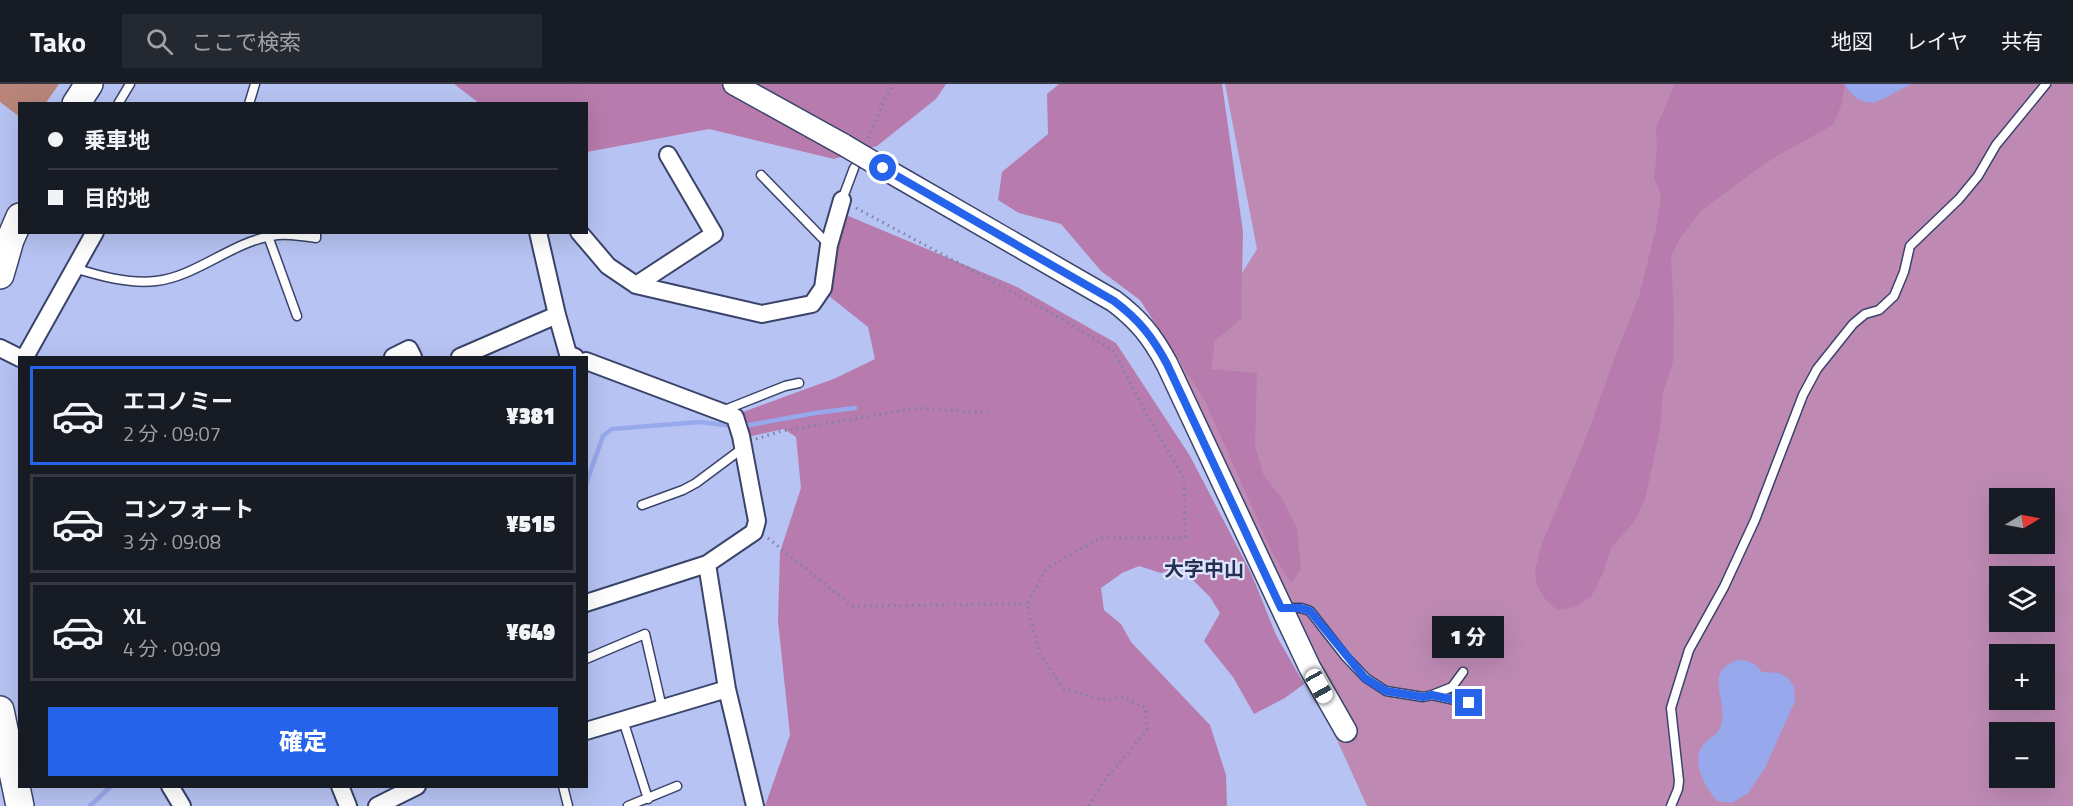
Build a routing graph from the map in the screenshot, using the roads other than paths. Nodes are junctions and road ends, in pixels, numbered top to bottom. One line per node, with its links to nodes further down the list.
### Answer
1 (89, 84): 6 (highway)
2 (130, 84): 7 (lane)
3 (255, 84): 8 (lane)
4 (734, 84): 41 (street, bridge)
5 (2046, 84): 66 (lane)
6 (77, 102)
7 (119, 102)
8 (250, 102)
9 (668, 156): 24 (street)
10 (854, 168): 12 (lane)
11 (761, 175): 21 (lane)
12 (842, 200): 21 (street)
13 (18, 222): 23 (highway)
14 (94, 234): 22 (street)
15 (283, 234): 20 (lane)
16 (283, 234): 17 (lane)
17 (316, 234)
18 (538, 234): 25 (street)
19 (581, 234): 24 (street)
20 (268, 236): 22 (lane); 26 (lane)
21 (829, 245): 24 (street)
22 (74, 267): 28 (street)
23 (0, 275)
24 (636, 285)
25 (557, 315): 31 (street); 32 (street)
26 (297, 316)
27 (0, 348): 33 (street)
28 (26, 356)
29 (395, 356): 30 (street)
30 (412, 356)
31 (462, 356)
32 (573, 356)
33 (18, 357)
34 (588, 363): 36 (street)
35 (799, 383): 36 (lane)
36 (718, 412): 37 (street)
37 (743, 446): 38 (lane); 39 (street)
38 (642, 505)
39 (707, 564): 40 (street); 44 (street)
40 (588, 602)
41 (1281, 608): 45 (lane); 51 (street)
42 (588, 658): 47 (lane)
43 (1463, 672): 45 (lane)
44 (727, 689): 47 (street); 65 (street)
45 (1432, 695): 46 (lane)
46 (1469, 703)
47 (662, 708): 49 (street)
48 (0, 710): 52 (highway)
49 (623, 720): 50 (street); 58 (lane)
50 (588, 730)
51 (1346, 731)
52 (10, 752): 59 (highway)
53 (677, 786): 58 (lane)
54 (173, 788): 60 (street)
55 (341, 788): 61 (street)
56 (413, 788): 62 (street)
57 (564, 788): 63 (lane)
58 (648, 799): 64 (lane)
59 (20, 806)
60 (182, 806)
61 (348, 806)
62 (377, 806)
63 (568, 806)
64 (628, 806)
65 (755, 806)
66 (1671, 806)

